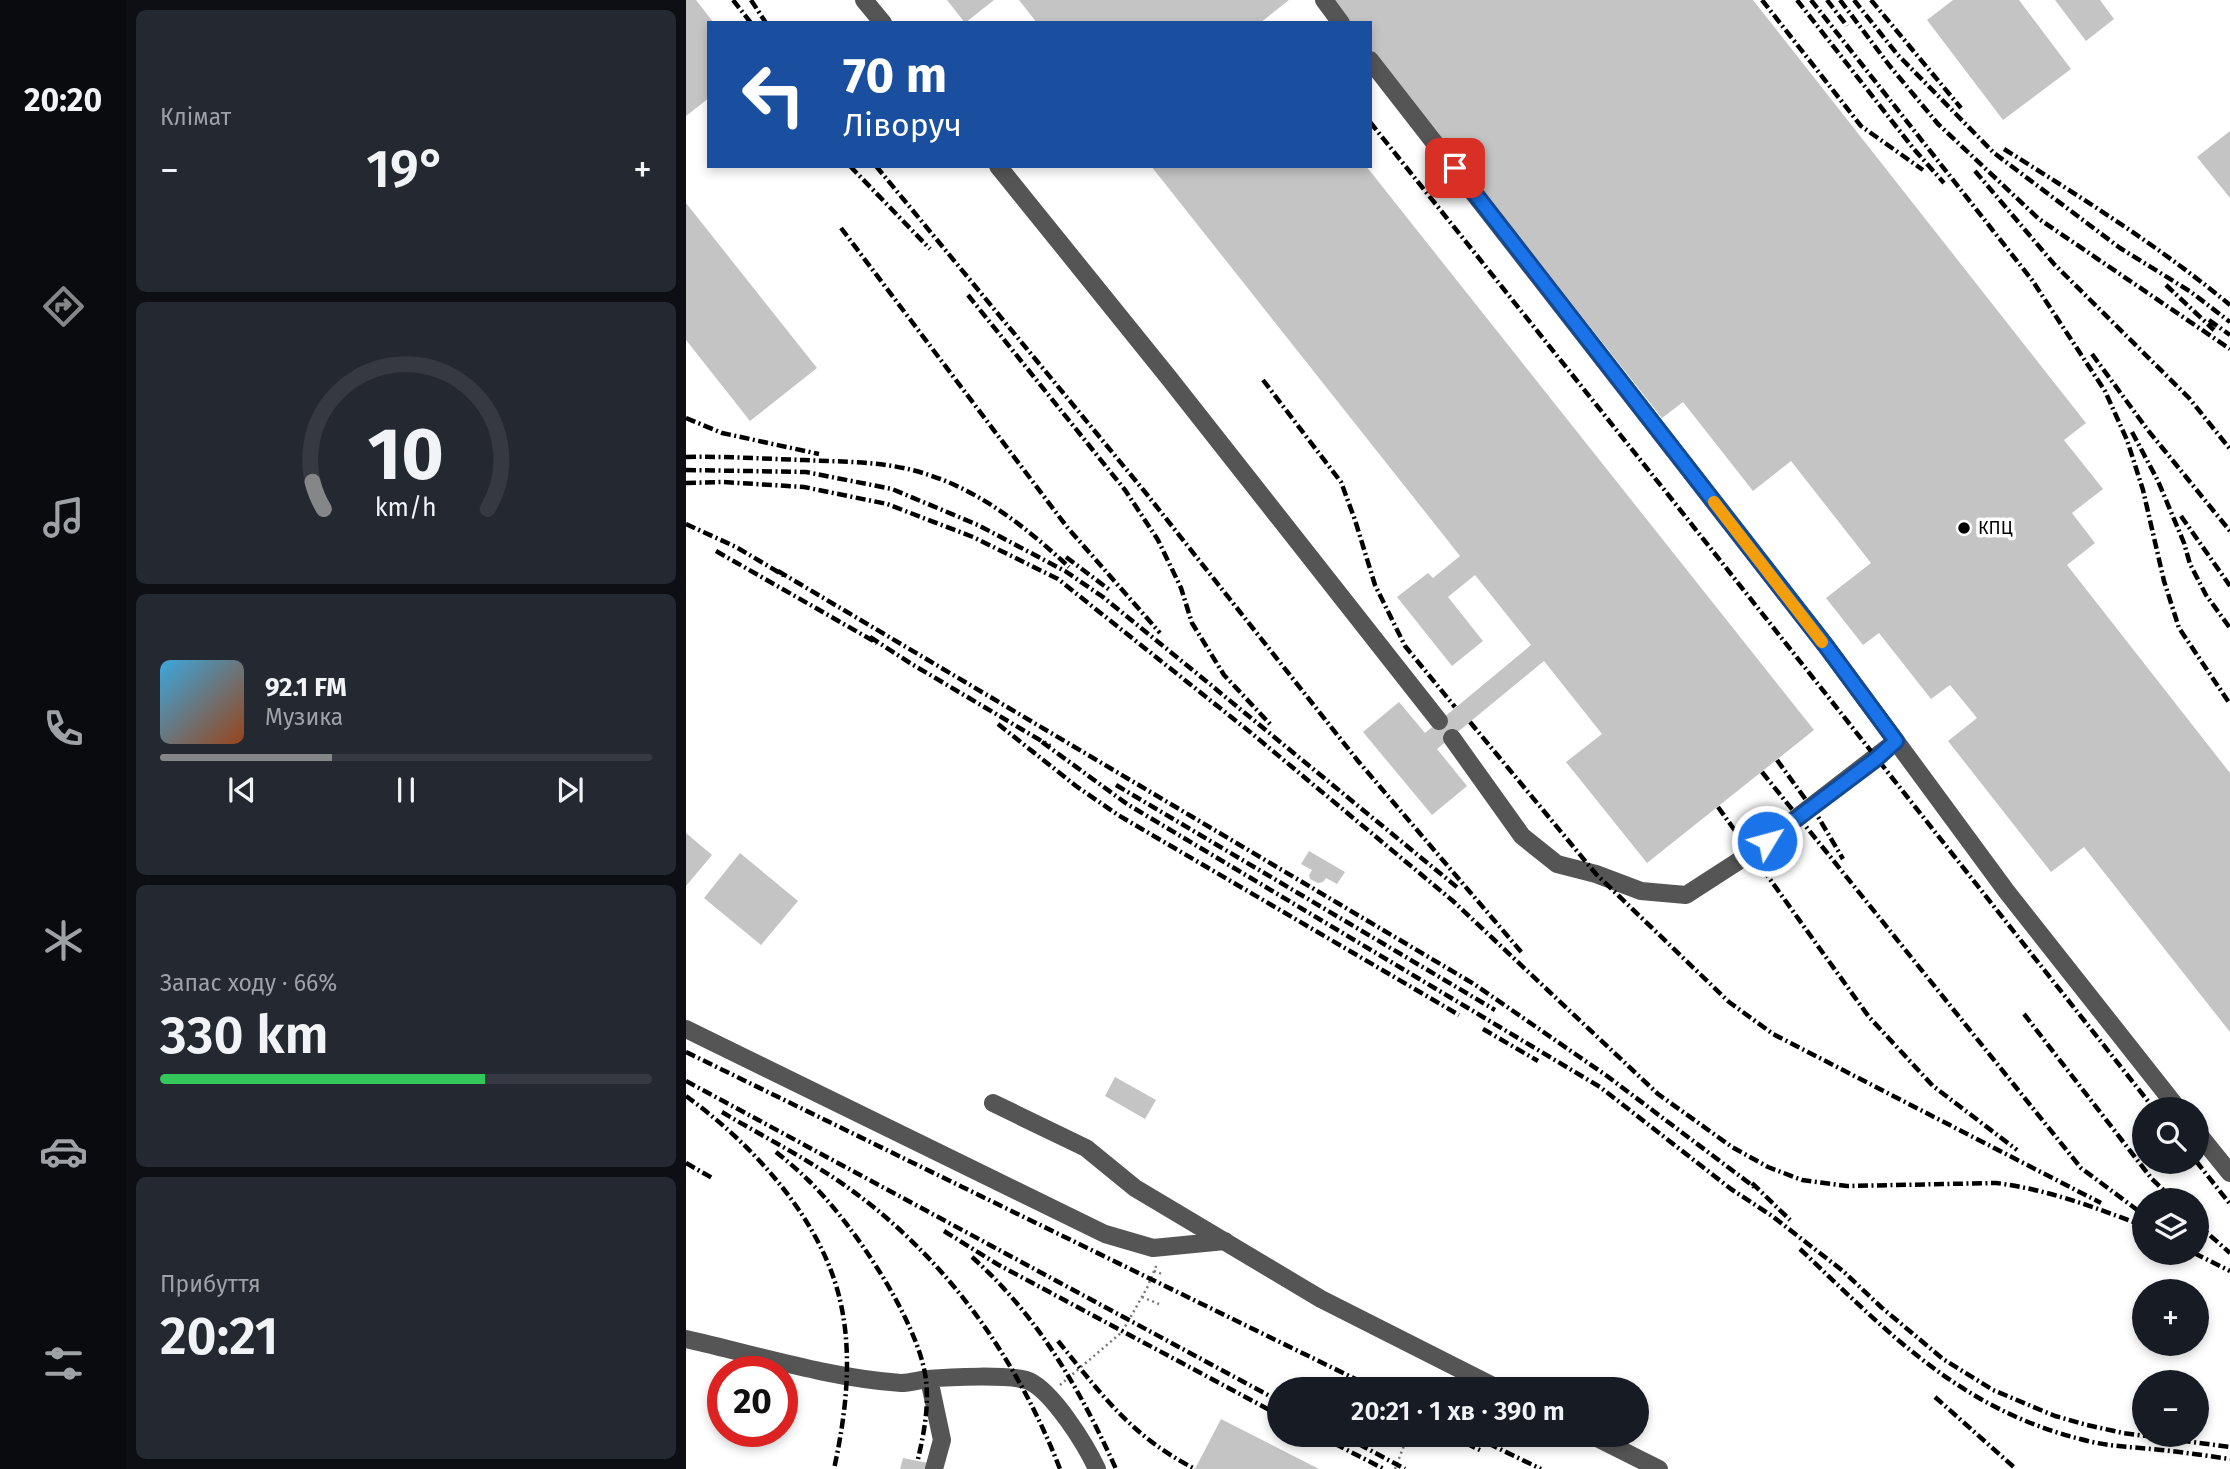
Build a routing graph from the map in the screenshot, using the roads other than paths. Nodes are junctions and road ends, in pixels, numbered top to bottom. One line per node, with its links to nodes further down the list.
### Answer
1 (864, 0): 3 (lane)
2 (1324, 0): 4 (lane)
3 (881, 21)
4 (1340, 21)
5 (1372, 63): 9 (lane)
6 (1000, 168): 7 (lane)
7 (1439, 721)
8 (1451, 738): 9 (lane)
9 (1896, 741): 11 (lane)
10 (686, 1029): 15 (lane)
11 (2169, 1097)
12 (993, 1103): 15 (lane)
13 (2209, 1147): 14 (lane)
14 (2230, 1173)
15 (1225, 1241): 17 (lane)
16 (686, 1339): 18 (lane)
17 (1474, 1377)
18 (929, 1379): 20 (lane); 21 (lane)
19 (1615, 1447): 22 (lane)
20 (934, 1469)
21 (1097, 1469)
22 (1659, 1469)

